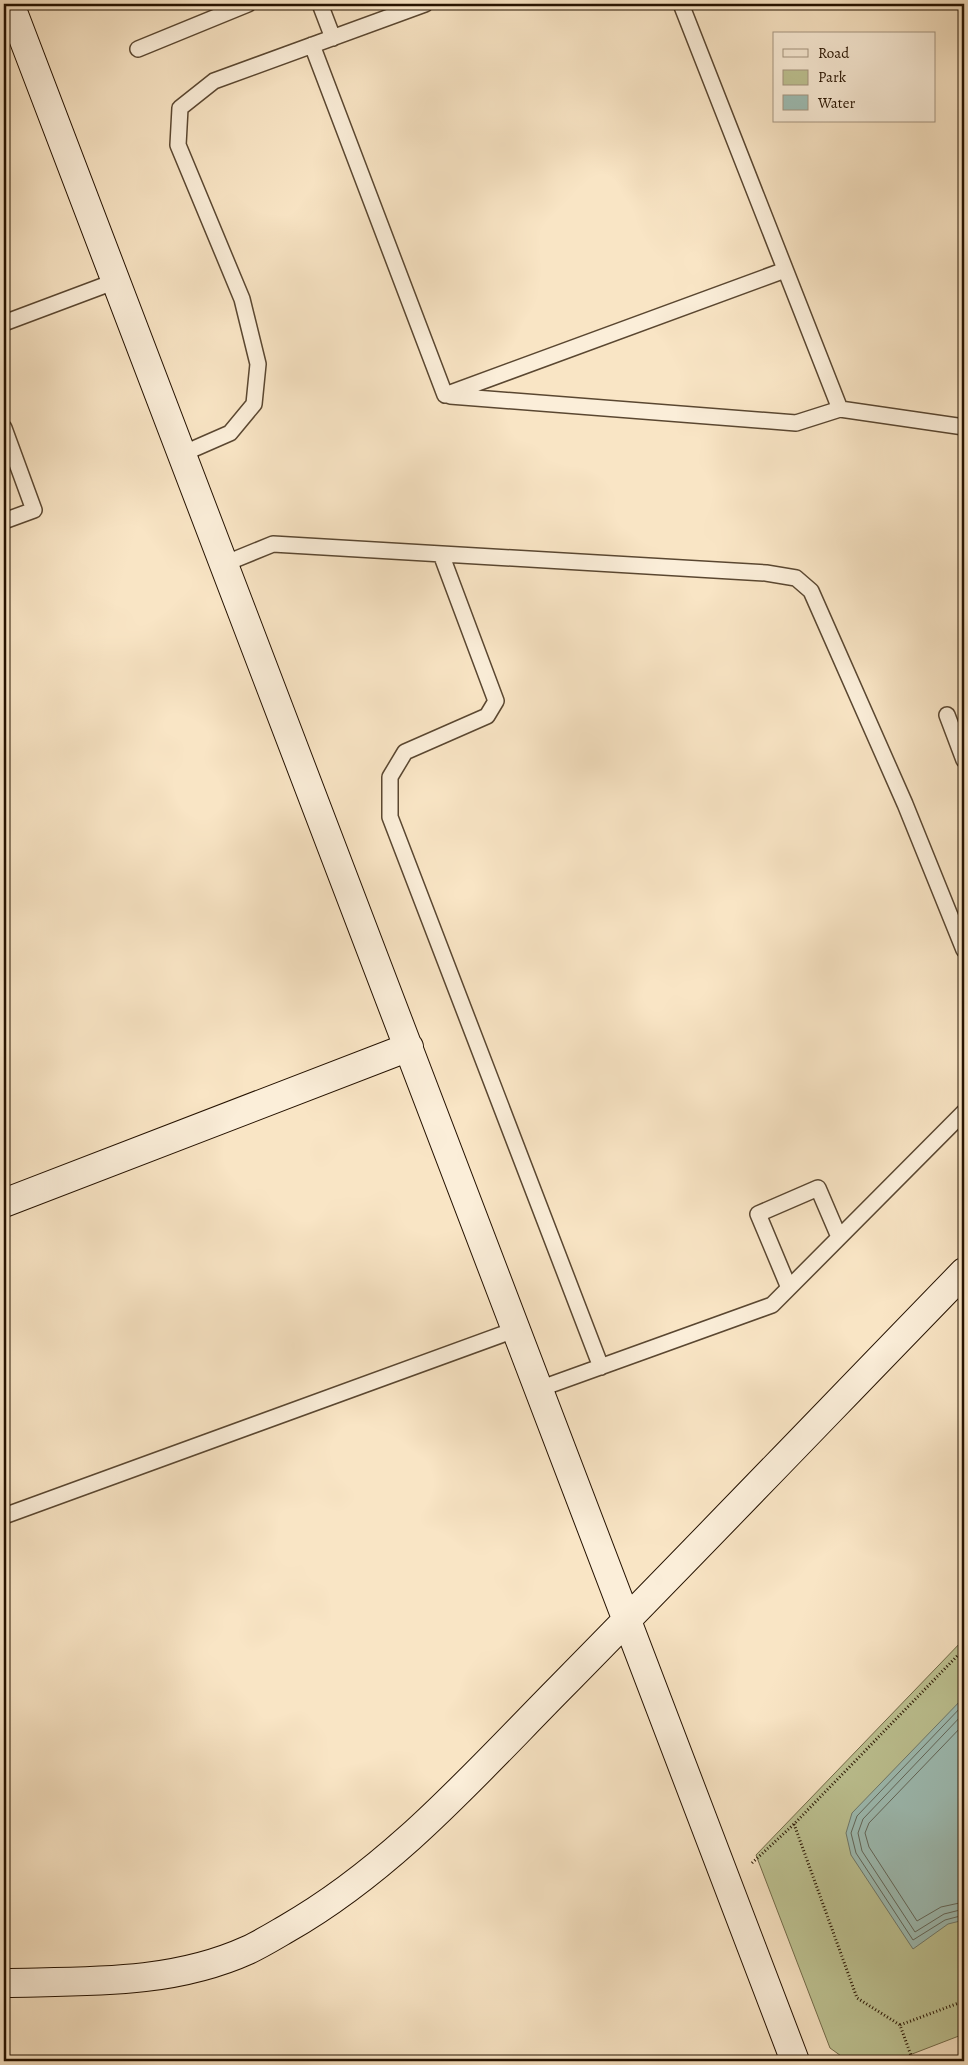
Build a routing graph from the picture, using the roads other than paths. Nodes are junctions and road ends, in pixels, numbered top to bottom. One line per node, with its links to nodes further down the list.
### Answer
1 (10, 4): 10 (street)
2 (248, 4): 8 (lane)
3 (320, 4): 6 (lane)
4 (425, 4): 6 (lane)
5 (681, 4): 9 (lane)
6 (333, 38): 7 (lane)
7 (312, 46): 12 (lane); 16 (lane)
8 (138, 49)
9 (785, 270): 12 (lane); 13 (lane)
10 (116, 281): 11 (lane); 16 (street)
11 (4, 323)
12 (445, 395): 13 (lane)
13 (840, 409): 14 (lane)
14 (964, 427)
15 (4, 428): 17 (lane)
16 (182, 454): 19 (street)
17 (4, 521)
18 (441, 554): 19 (lane); 22 (lane); 30 (lane)
19 (224, 564): 23 (street)
20 (947, 715): 21 (lane)
21 (964, 760)
22 (964, 950)
23 (409, 1048): 25 (street); 29 (street)
24 (964, 1112): 26 (lane)
25 (4, 1203)
26 (839, 1237): 28 (lane); 28 (lane)
27 (964, 1272): 33 (street)
28 (789, 1288): 30 (lane)
29 (517, 1329): 31 (street); 32 (lane)
30 (601, 1367): 31 (lane)
31 (540, 1389): 33 (street)
32 (4, 1516)
33 (628, 1619): 34 (street); 35 (street)
34 (4, 1983)
35 (795, 2061)

